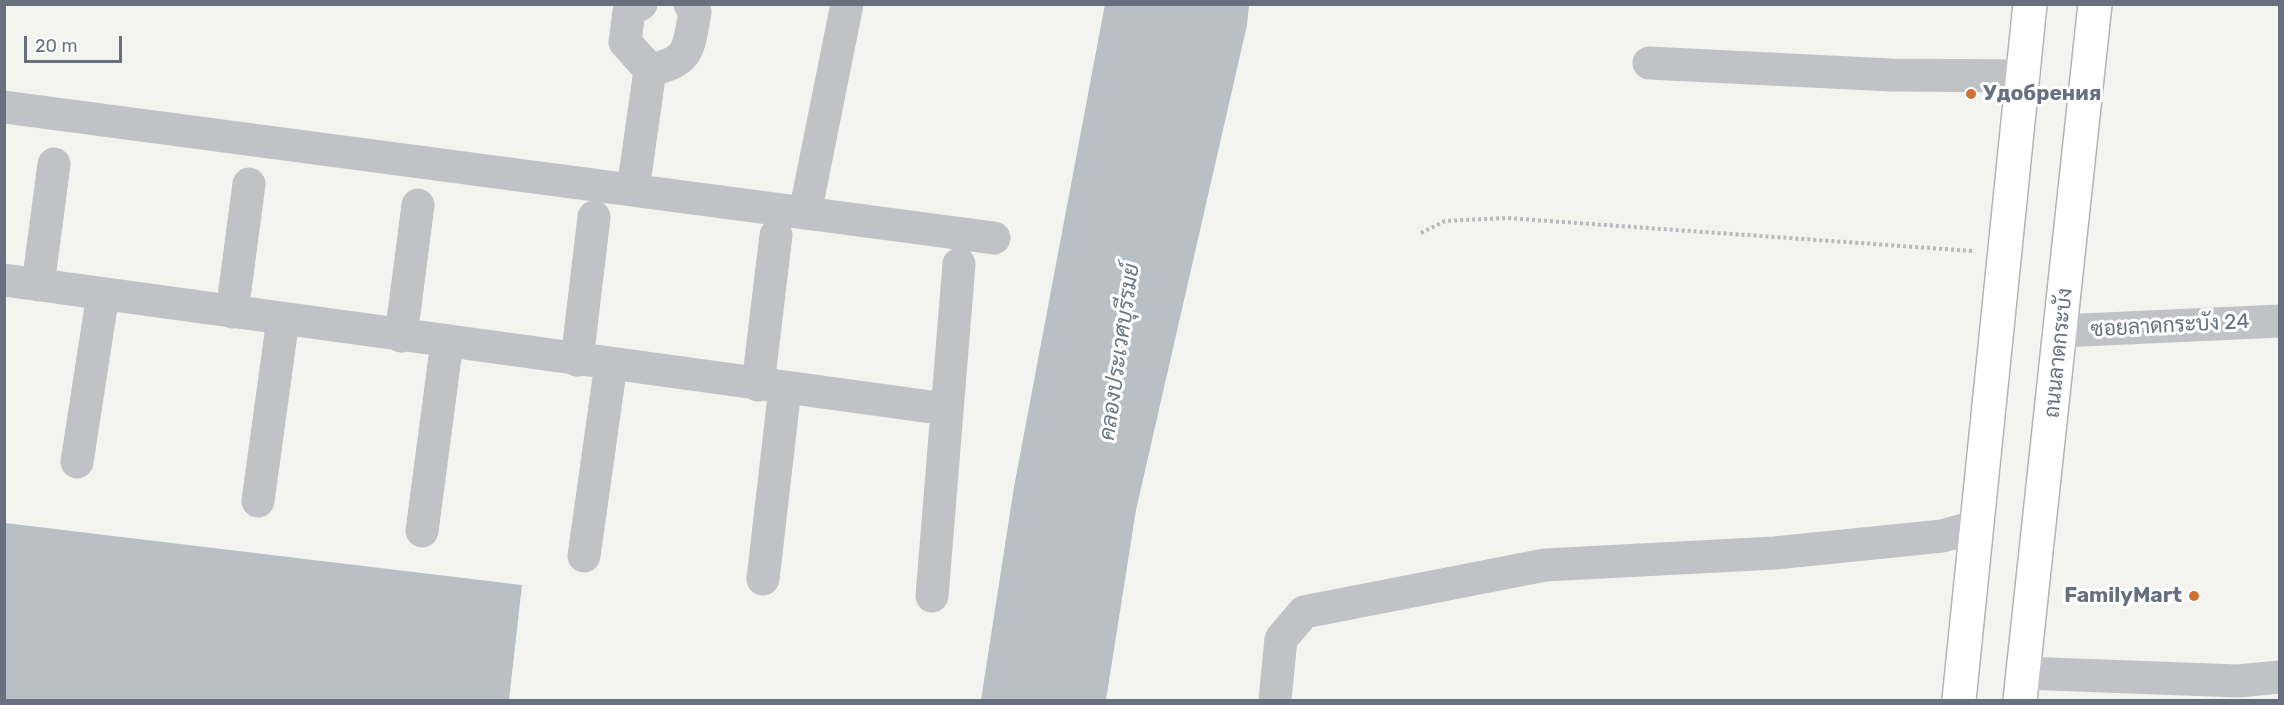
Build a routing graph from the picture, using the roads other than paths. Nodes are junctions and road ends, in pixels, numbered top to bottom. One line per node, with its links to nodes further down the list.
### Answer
1 (641, 4): 7 (street)
2 (690, 4): 7 (street)
3 (847, 4): 14 (street)
4 (2030, 4): 8 (main road)
5 (2095, 4): 25 (main road, ถนนลาดกระบัง)
6 (1649, 63): 8 (street)
7 (650, 70): 12 (street)
8 (2024, 76): 34 (main road)
9 (4, 106): 12 (street)
10 (54, 164): 20 (street)
11 (249, 184): 22 (street)
12 (633, 190): 14 (street)
13 (418, 205): 26 (street)
14 (805, 213): 17 (street)
15 (594, 217): 28 (street)
16 (776, 235): 30 (street)
17 (994, 238)
18 (959, 264): 31 (street)
19 (4, 280): 20 (street)
20 (38, 285): 21 (street)
21 (103, 294): 22 (street); 32 (street)
22 (232, 312): 23 (street)
23 (283, 319): 26 (street); 33 (street)
24 (2280, 321): 25 (street, ซอยลาดกระบัง 24)
25 (2061, 331): 40 (main road, ถนนลาดกระบัง)
26 (401, 336): 27 (street)
27 (447, 342): 28 (street); 35 (street)
28 (577, 360): 29 (street)
29 (611, 364): 30 (street); 36 (street)
30 (772, 387): 31 (street); 37 (street)
31 (946, 409): 38 (street)
32 (77, 462)
33 (258, 501)
34 (1975, 527): 41 (street); 42 (main road)
35 (422, 531)
36 (584, 556)
37 (763, 579)
38 (932, 596)
39 (2280, 677): 40 (street)
40 (2021, 687)
41 (1275, 700)
42 (1959, 700)

